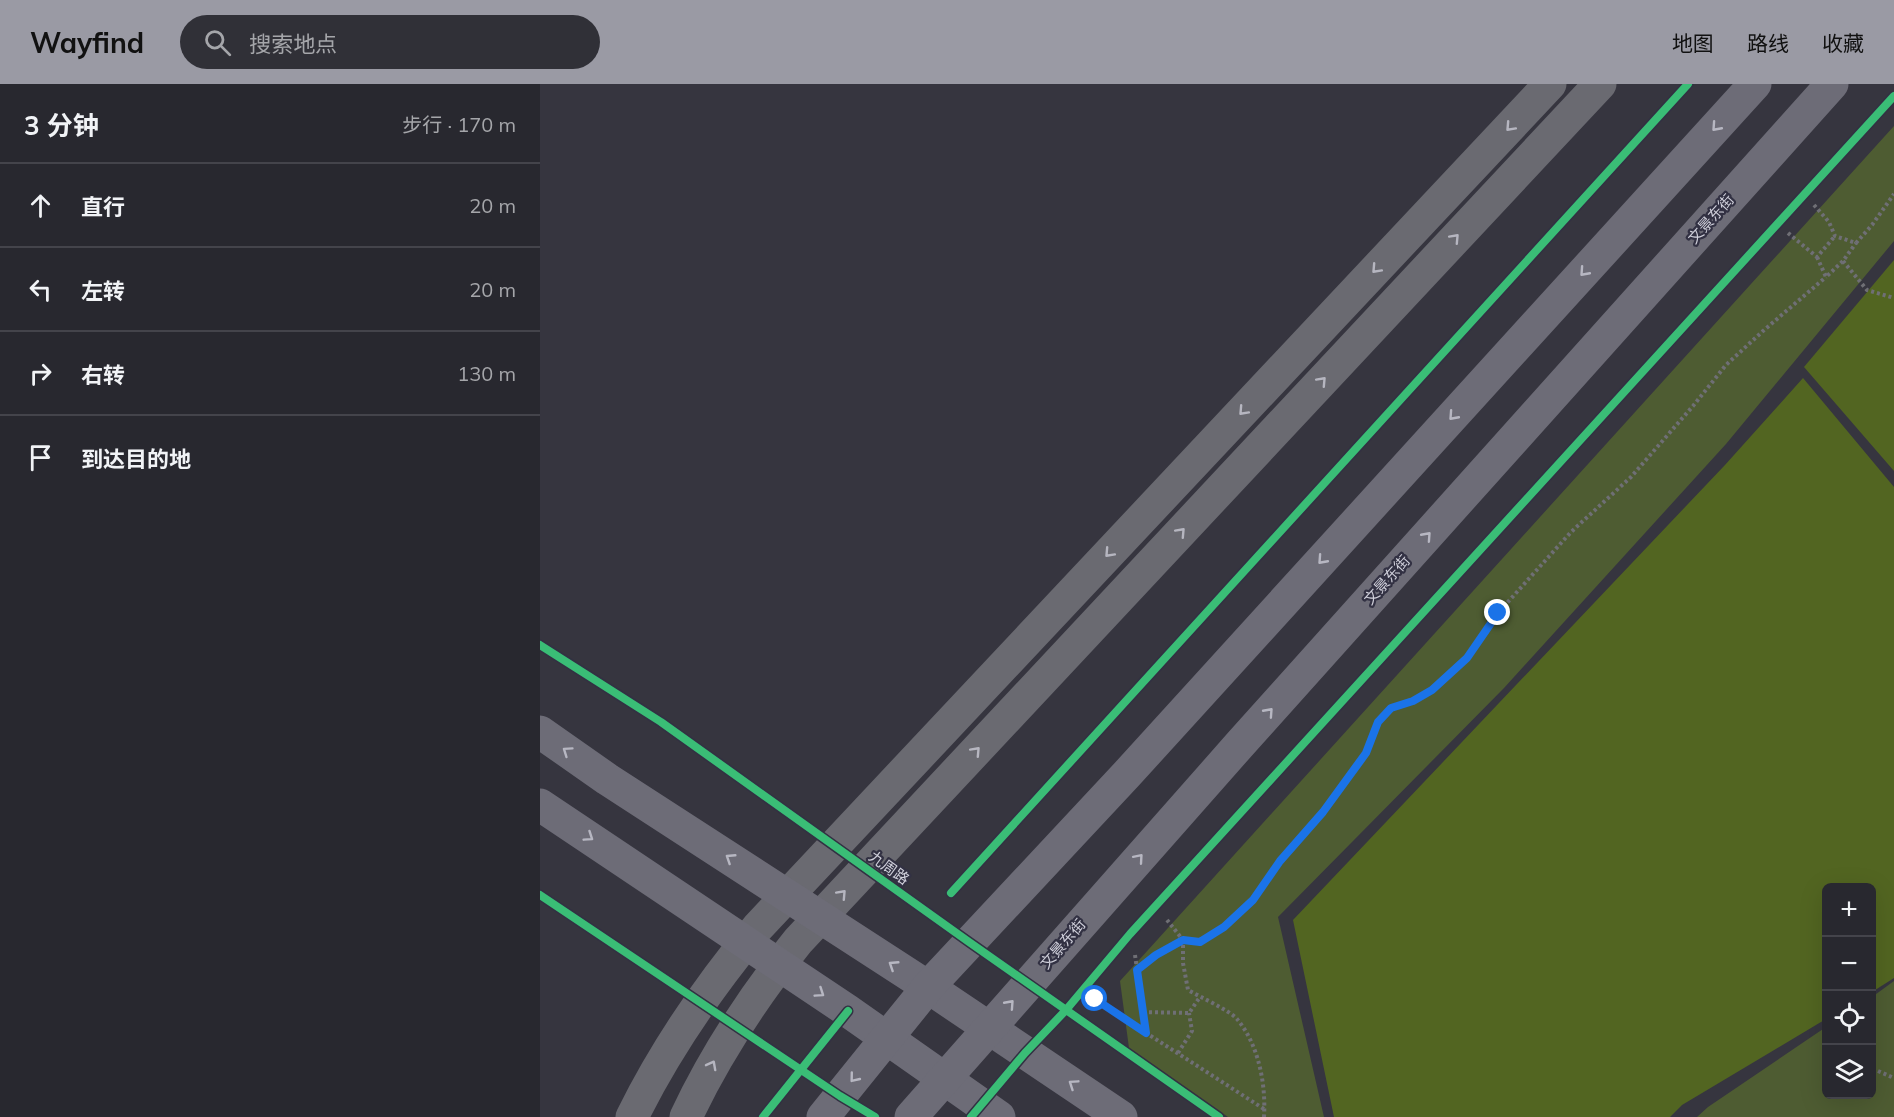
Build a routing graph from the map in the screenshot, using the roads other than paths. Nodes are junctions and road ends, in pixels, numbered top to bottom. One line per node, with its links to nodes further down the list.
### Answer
1 (1550, 84): 11 (street, one-way to 11)
2 (1600, 84): 12 (street, one-way to 2)
3 (1755, 84): 7 (main road, one-way to 7)
4 (1832, 84): 8 (main road, 文景东街, one-way to 4)
5 (540, 732): 7 (main road, one-way to 5)
6 (540, 805): 9 (main road, one-way to 9)
7 (928, 987): 8 (main road); 9 (main road)
8 (988, 1028): 10 (main road, 文景东街); 16 (main road, one-way to 8)
9 (886, 1039): 10 (main road); 13 (main road, one-way to 13)
10 (943, 1078): 14 (main road, 文景东街); 15 (main road)
11 (632, 1117)
12 (686, 1117)
13 (823, 1117)
14 (910, 1117)
15 (999, 1117)
16 (1121, 1117)

